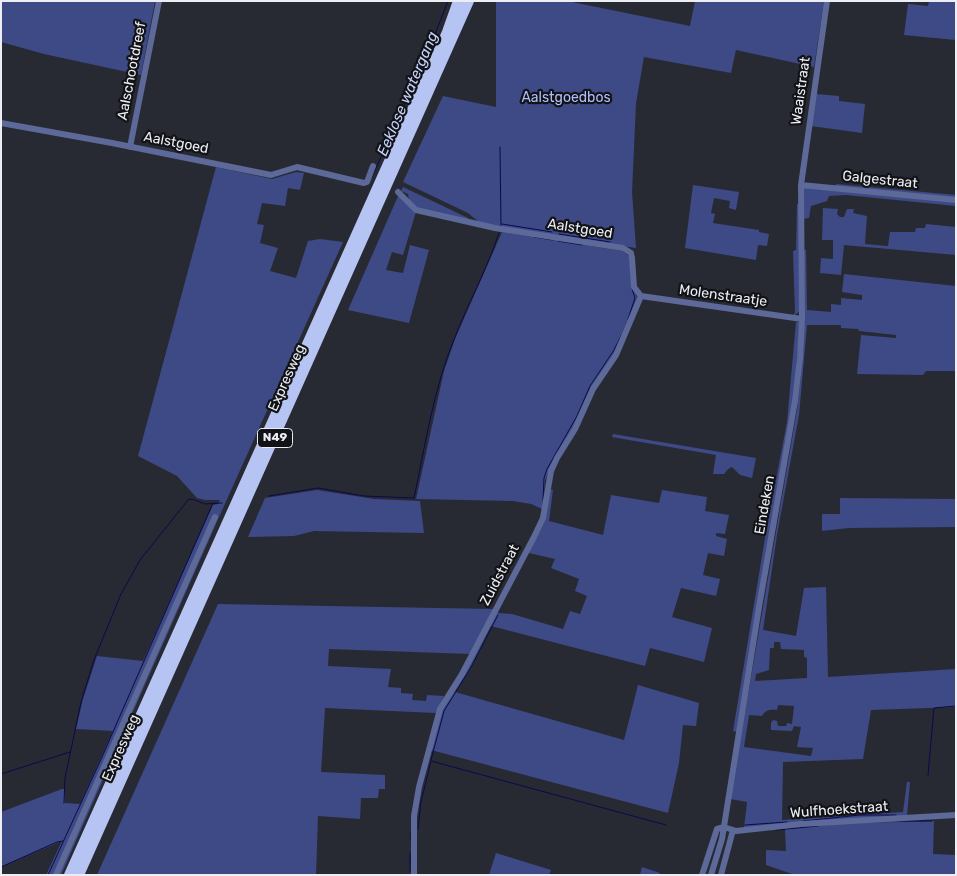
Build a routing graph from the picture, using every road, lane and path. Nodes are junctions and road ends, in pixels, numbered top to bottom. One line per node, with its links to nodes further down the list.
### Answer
1 (159, 1): 6 (street, Aalschootdreef)
2 (458, 1): 18 (highway, Expresweg / N49)
3 (469, 1): 19 (highway, Expresweg / N49)
4 (827, 1): 8 (street, Waaistraat)
5 (1, 124): 6 (street, Aalstgoed)
6 (130, 147): 7 (street, Aalstgoed)
7 (373, 166)
8 (802, 185): 10 (street, Galgestraat); 12 (street, Eindeken)
9 (398, 192): 11 (street, Aalstgoed)
10 (956, 200)
11 (641, 296): 12 (street, Molenstraatje); 20 (street, Zuidstraat)
12 (802, 319): 15 (street, Eindeken)
13 (215, 517): 17 (street)
14 (956, 815): 16 (street, Wulfhoekstraat)
15 (724, 827): 16 (street, Wulfhoekstraat); 21 (street); 22 (street, Eindeken)
16 (733, 830): 23 (street)
17 (56, 875)
18 (69, 875)
19 (80, 875)
20 (414, 875)
21 (702, 875)
22 (711, 875)
23 (721, 875)

